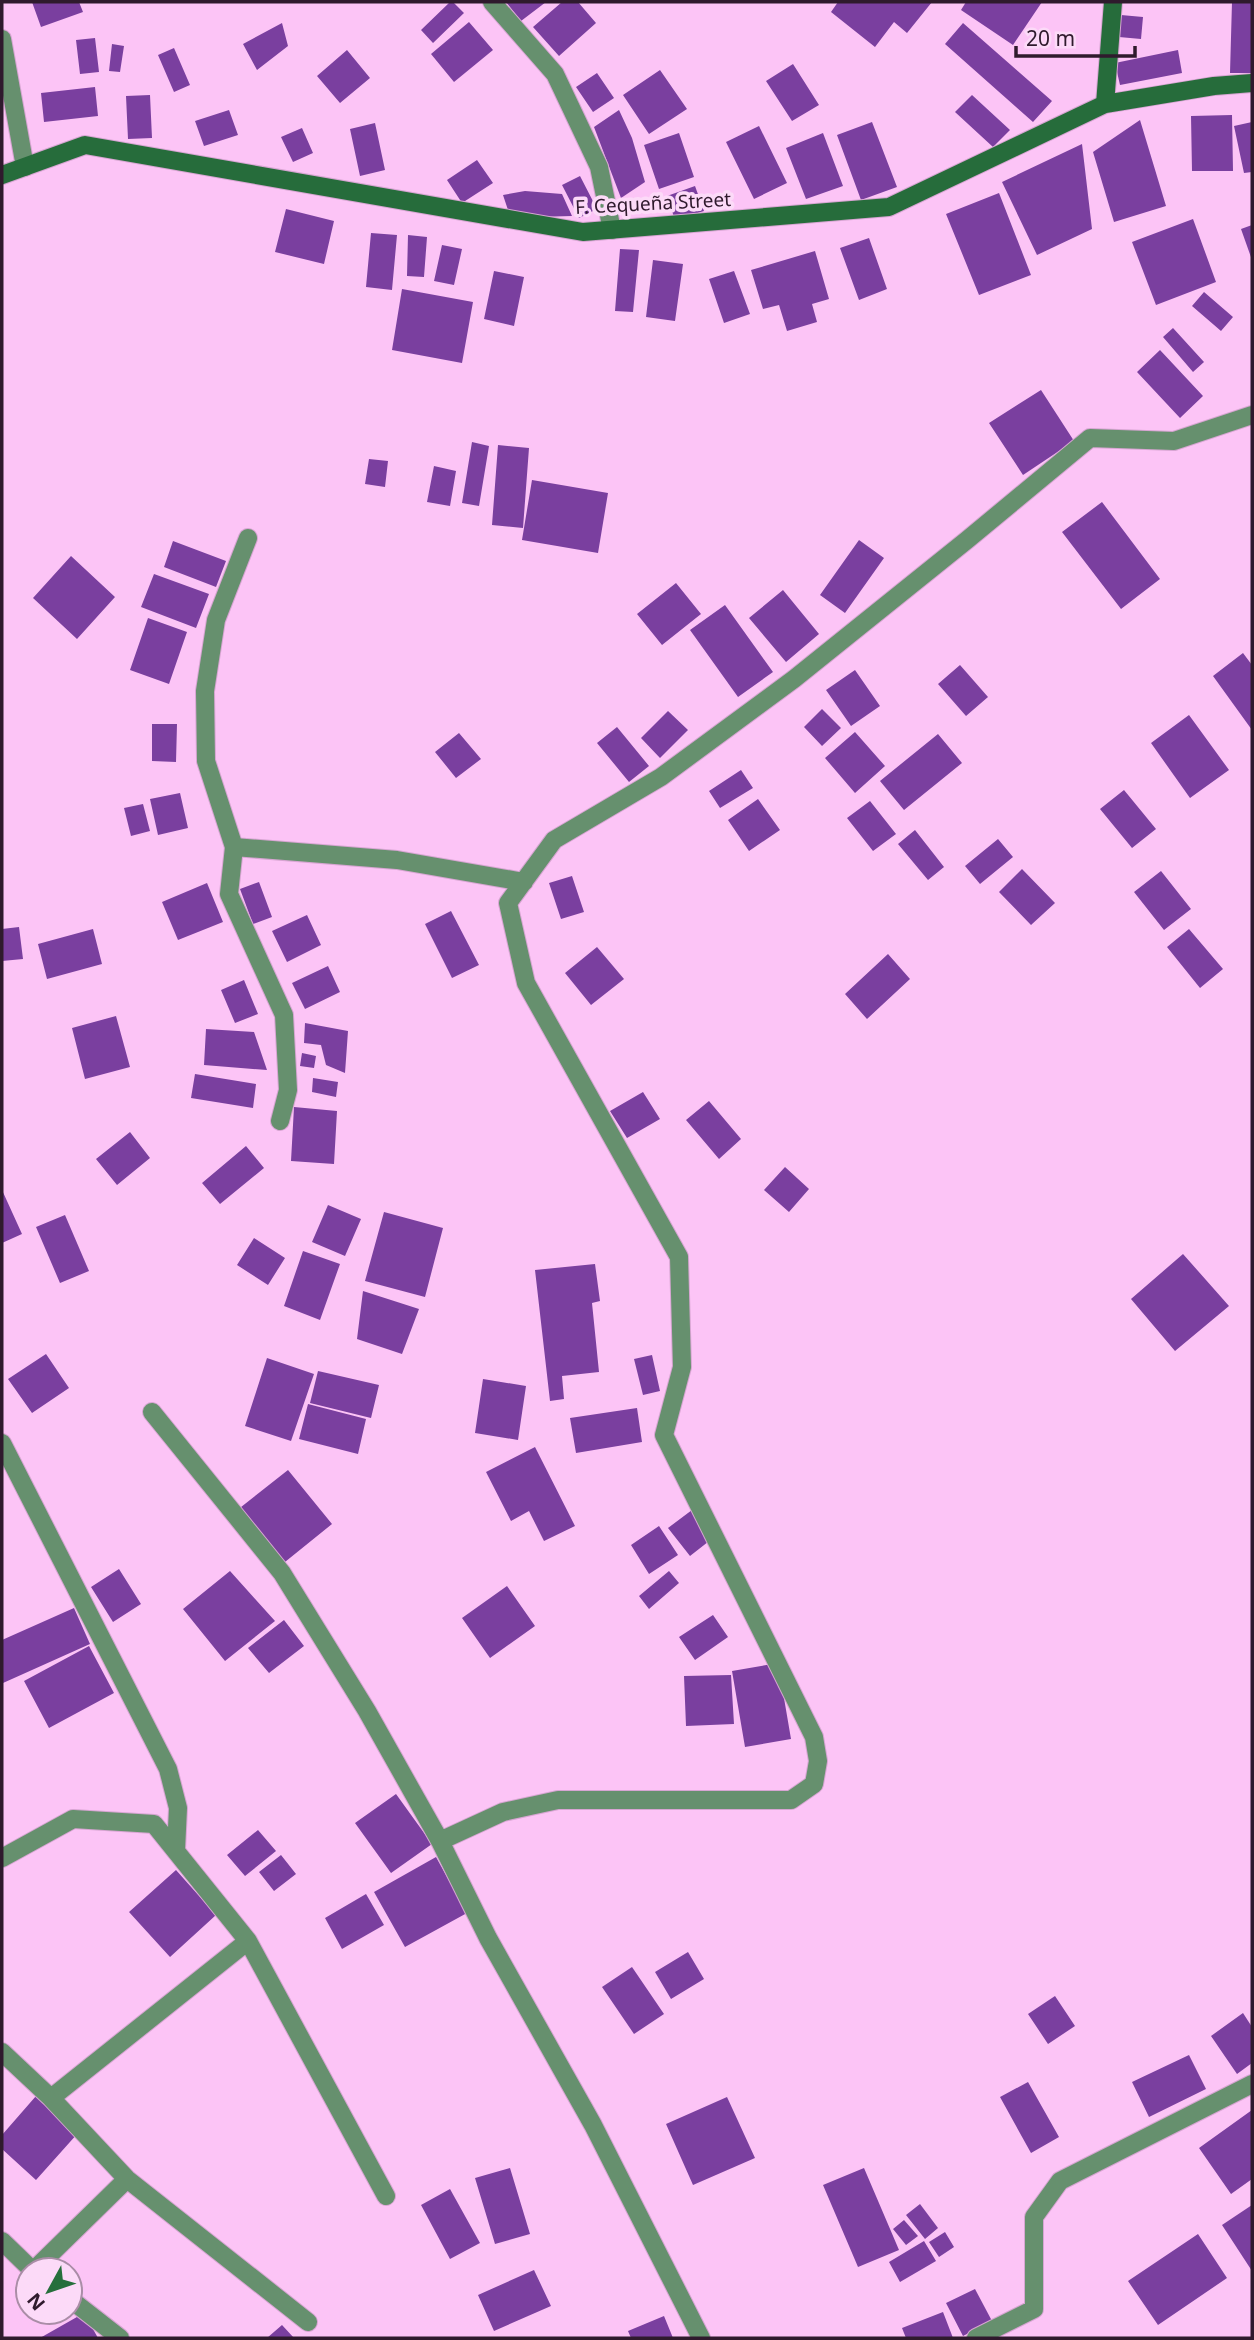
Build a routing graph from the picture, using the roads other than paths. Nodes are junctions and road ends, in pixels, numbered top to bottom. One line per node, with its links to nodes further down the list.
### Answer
1 (492, 2): 8 (street)
2 (1110, 4): 5 (street)
3 (2, 39): 6 (street)
4 (1252, 83): 5 (street, F. Cequeña Street)
5 (1105, 104): 8 (street, F. Cequeña Street)
6 (25, 167): 7 (street, F. Cequeña Street); 8 (street, F. Cequeña Street)
7 (2, 175)
8 (612, 230)
9 (1252, 415): 12 (street)
10 (248, 538): 11 (street)
11 (234, 846): 12 (street); 13 (street)
12 (524, 882): 16 (street)
13 (280, 1121)
14 (152, 1412): 16 (street)
15 (2, 1443): 17 (street)
16 (440, 1841): 31 (street)
17 (176, 1850): 18 (street); 19 (street)
18 (2, 1858)
19 (248, 1941): 22 (street); 24 (street)
20 (2, 2052): 22 (street)
21 (1252, 2084): 32 (street)
22 (51, 2098): 23 (street)
23 (127, 2179): 27 (street); 29 (street)
24 (386, 2196)
25 (2, 2241): 26 (street)
26 (18, 2256)
27 (47, 2256)
28 (84, 2311): 30 (street)
29 (308, 2322)
30 (120, 2338)
31 (701, 2338)
32 (976, 2338)

